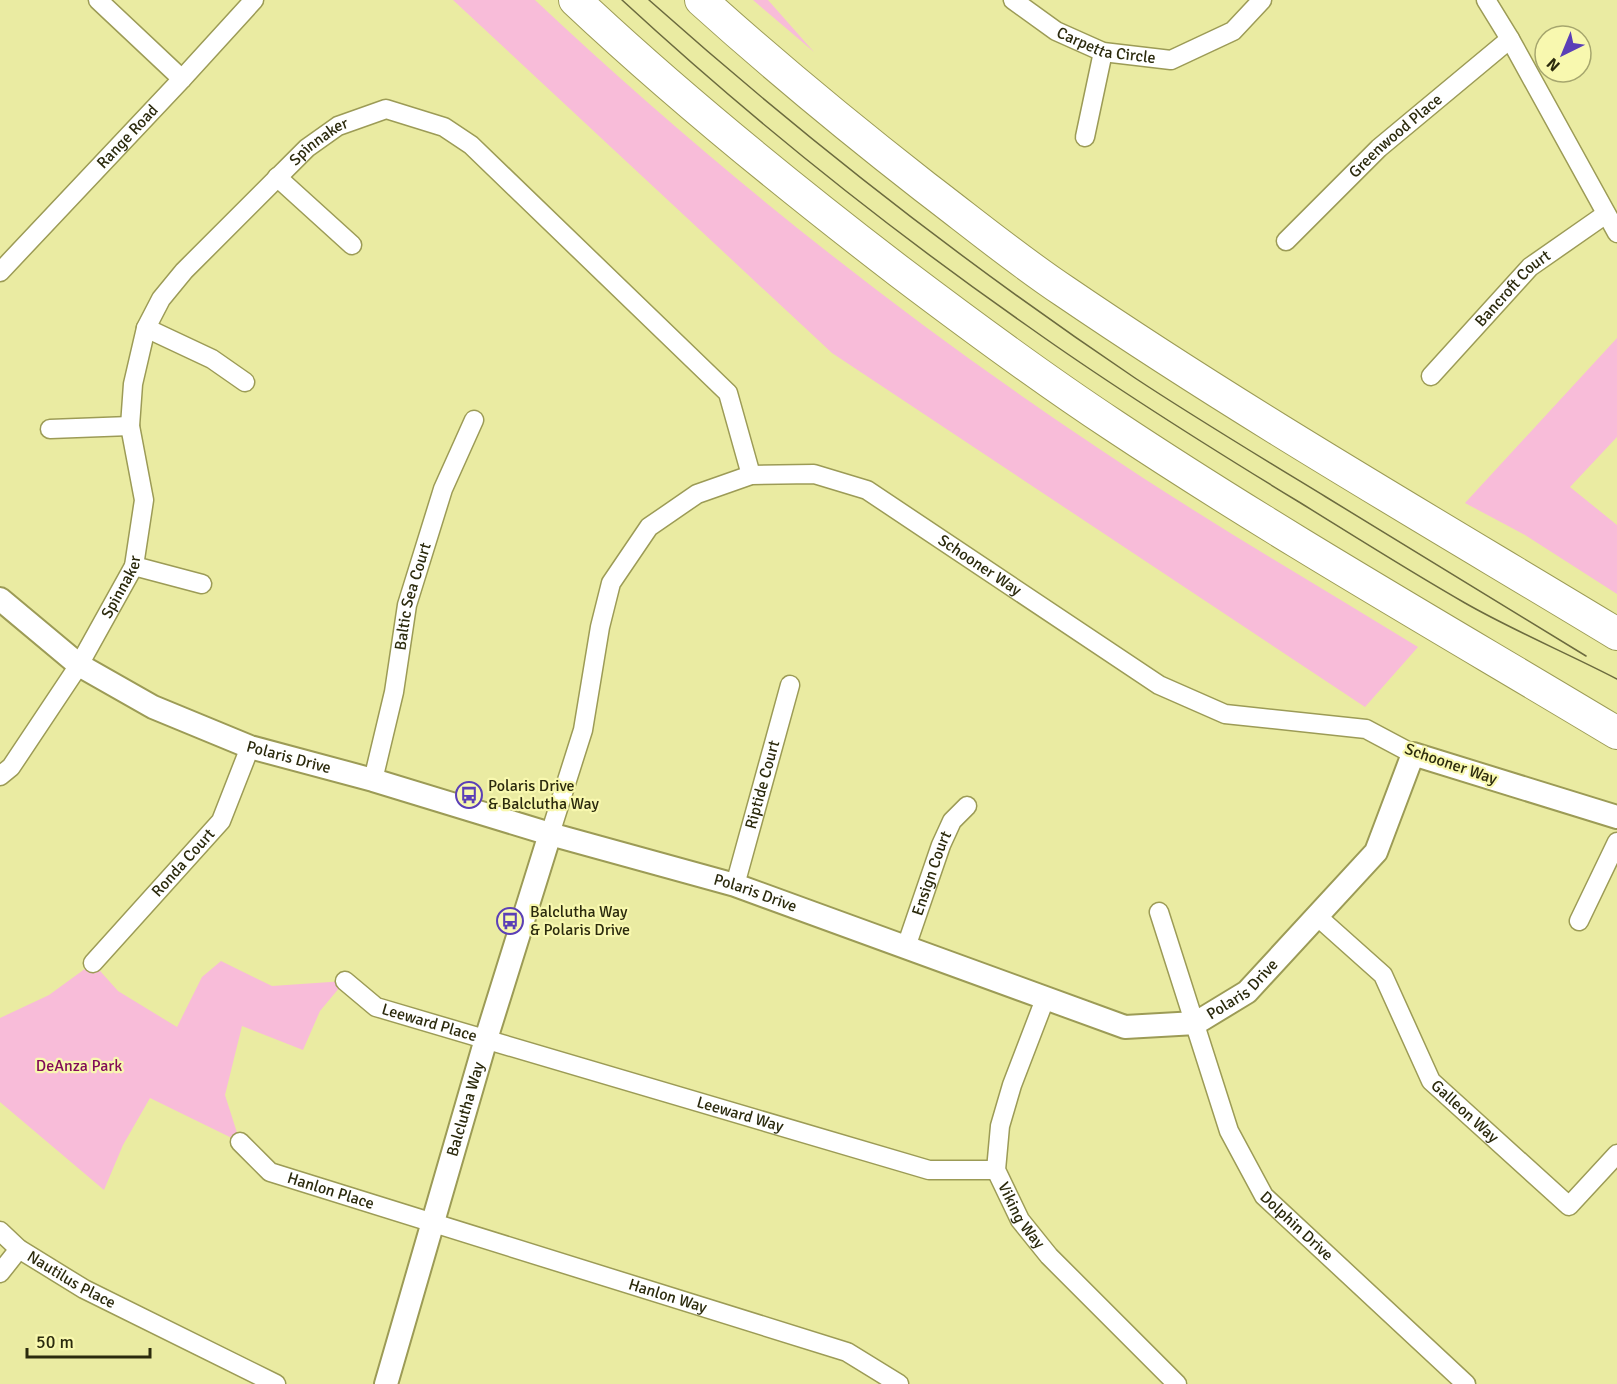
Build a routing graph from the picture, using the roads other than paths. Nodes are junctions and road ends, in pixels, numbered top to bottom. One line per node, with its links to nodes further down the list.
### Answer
1 (98, 0): 10 (street)
2 (254, 0): 10 (street, Range Road)
3 (575, 0): 31 (highway)
4 (701, 0): 28 (highway)
5 (1013, 0): 9 (street, Carpetta Circle)
6 (1262, 0): 9 (street, Carpetta Circle)
7 (1486, 0): 8 (street)
8 (1510, 39): 13 (street); 15 (street, Greenwood Place)
9 (1103, 52): 11 (street)
10 (182, 80): 17 (street, Range Road)
11 (1085, 136)
12 (278, 177): 16 (street); 18 (street, Spinnaker); 24 (street, Spinnaker)
13 (1606, 214): 14 (street); 19 (street, Bancroft Court)
14 (1617, 233)
15 (1286, 241)
16 (352, 245)
17 (0, 272)
18 (146, 328): 20 (street); 22 (street, Spinnaker)
19 (1431, 376)
20 (245, 382)
21 (474, 420): 35 (street, Baltic Sea Court)
22 (130, 426): 23 (street); 25 (street, Spinnaker)
23 (50, 429)
24 (751, 476): 33 (street, Schooner Way); 38 (street, Schooner Way)
25 (134, 566): 26 (street); 29 (street, Spinnaker)
26 (202, 584)
27 (0, 599): 29 (street, Polaris Drive)
28 (1617, 634)
29 (79, 665): 32 (street, Polaris Drive); 34 (street, Spinnaker)
30 (790, 685): 40 (street, Riptide Court)
31 (1617, 733)
32 (250, 747): 35 (street, Polaris Drive); 45 (street, Ronda Court)
33 (1413, 754): 37 (street, Schooner Way); 42 (street, Polaris Drive)
34 (0, 776)
35 (373, 780): 38 (street, Polaris Drive)
36 (967, 806): 44 (street, Ensign Court)
37 (1617, 817)
38 (550, 834): 40 (street, Polaris Drive); 49 (street, Balclutha Way)
39 (1617, 842): 43 (street)
40 (735, 885): 44 (street, Polaris Drive)
41 (1159, 912): 48 (street, Dolphin Drive)
42 (1318, 917): 48 (street, Polaris Drive); 51 (street, Galleon Way)
43 (1579, 921)
44 (906, 947): 47 (street, Polaris Drive)
45 (93, 963)
46 (345, 981): 49 (street, Leeward Place)
47 (1045, 999): 48 (street, Polaris Drive); 52 (street, Viking Way)
48 (1196, 1023): 61 (street, Dolphin Drive)
49 (486, 1038): 52 (street, Leeward Way); 53 (street, Balclutha Way)
50 (240, 1142): 53 (street, Hanlon Place)
51 (1617, 1154)
52 (996, 1170): 57 (street, Viking Way)
53 (431, 1224): 58 (street, Hanlon Way); 60 (street, Balclutha Way)
54 (0, 1231): 55 (street, Nautilus Place)
55 (19, 1249): 56 (street); 59 (street, Nautilus Place)
56 (0, 1273)
57 (1165, 1380)
58 (889, 1381)
59 (276, 1384)
60 (386, 1384)
61 (1466, 1384)

